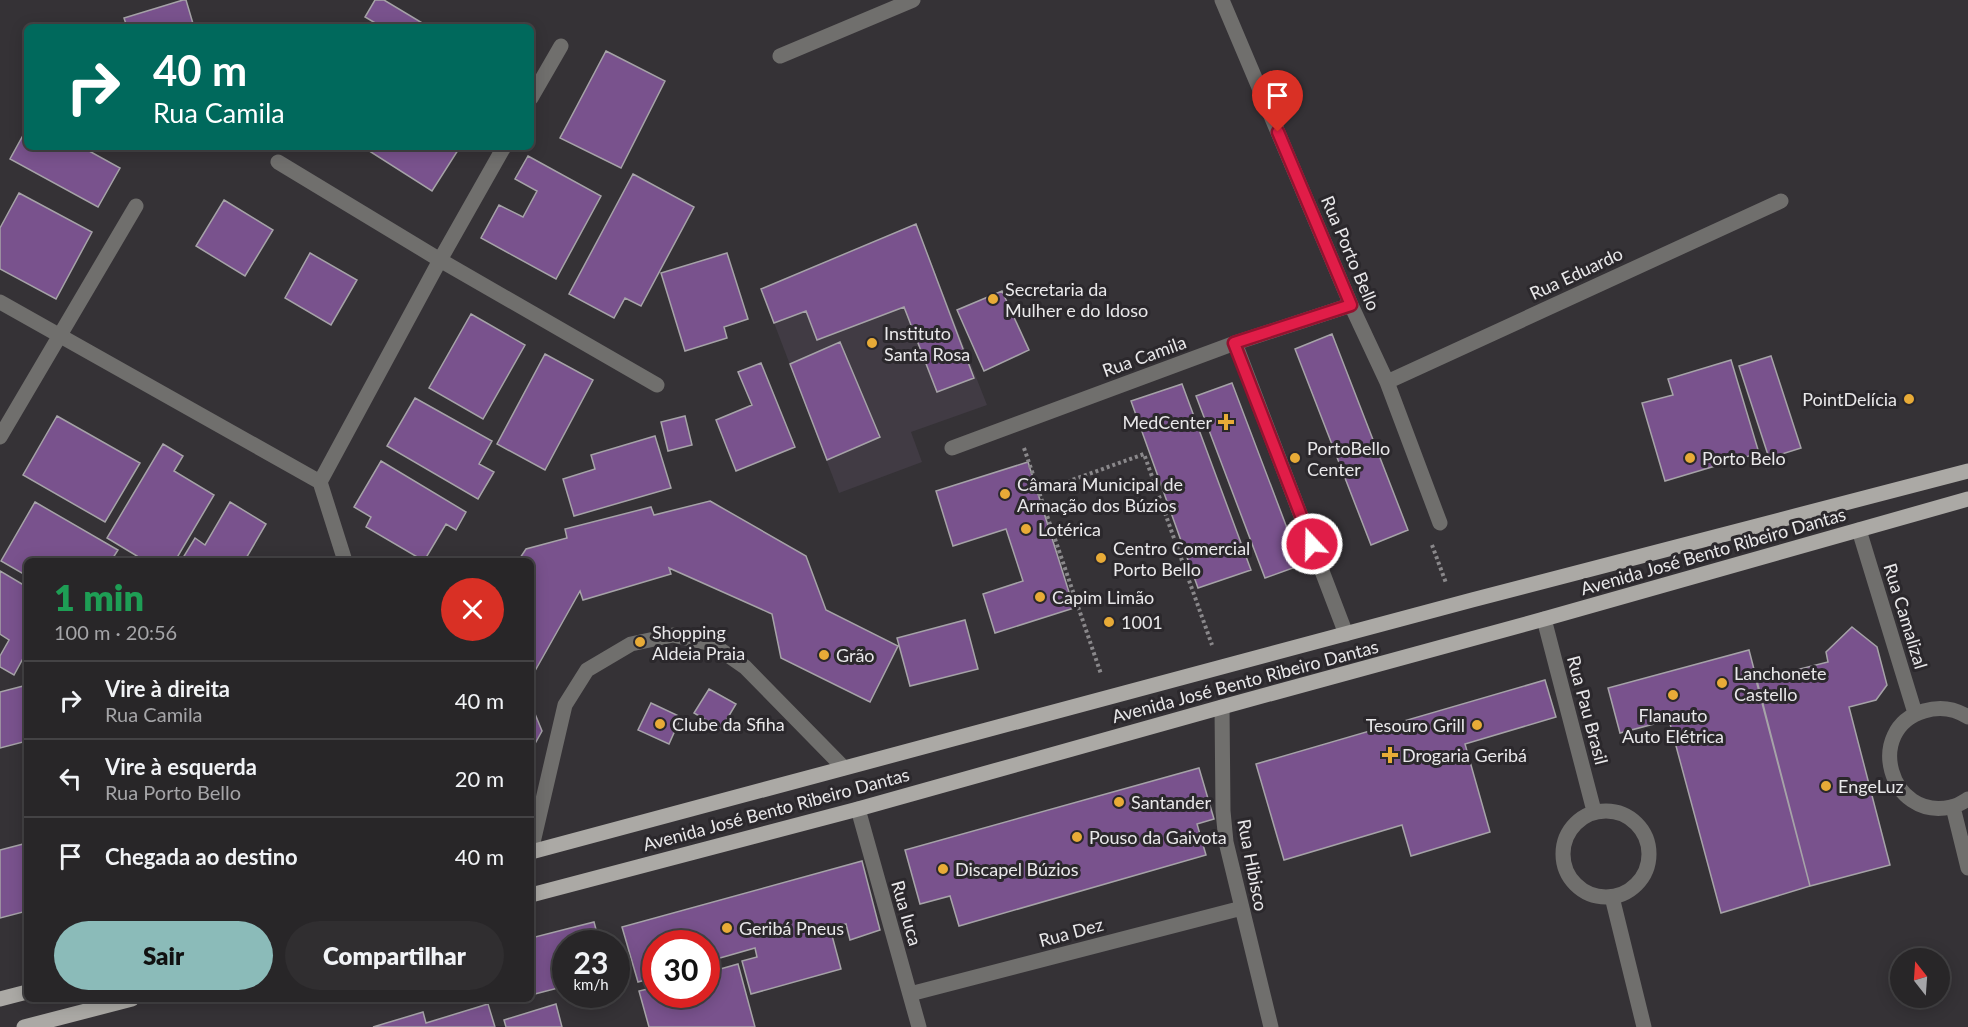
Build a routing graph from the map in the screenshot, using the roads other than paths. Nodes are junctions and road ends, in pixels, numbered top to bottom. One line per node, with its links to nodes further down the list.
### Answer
1 (913, 0): 4 (street)
2 (1225, 1): 12 (street, Rua Porto Bello)
3 (561, 46): 5 (street)
4 (780, 56)
5 (534, 93)
6 (502, 150): 10 (street)
7 (278, 162): 10 (street)
8 (1781, 201): 15 (street, Rua Eduardo)
9 (136, 206): 13 (street)
10 (440, 260): 16 (street); 20 (street)
11 (0, 302): 13 (street)
12 (1351, 305): 14 (street, Rua Camila); 15 (street, Rua Porto Bello)
13 (60, 336): 17 (street); 20 (street)
14 (1234, 343): 18 (street, Rua Camila); 26 (street)
15 (1386, 382): 22 (street, Rua Porto Bello)
16 (657, 385)
17 (0, 437)
18 (952, 447)
19 (1968, 471): 26 (main road, Avenida José Bento Ribeiro Dantas)
20 (320, 482): 24 (street)
21 (1968, 499): 23 (main road, Avenida José Bento Ribeiro Dantas)
22 (1440, 523)
23 (1859, 530): 25 (main road, Avenida José Bento Ribeiro Dantas); 28 (street, Rua Camalizal)
24 (344, 558)
25 (1544, 619): 27 (main road, Avenida José Bento Ribeiro Dantas); 34 (street, Rua Pau Brasil)
26 (1346, 634): 30 (main road, Avenida José Bento Ribeiro Dantas)
27 (1222, 707): 33 (main road, Avenida José Bento Ribeiro Dantas); 40 (street, Rua Hibisco)
28 (1915, 713): 29 (street); 32 (street)
29 (1968, 717)
30 (844, 768): 35 (street); 36 (main road, Avenida José Bento Ribeiro Dantas)
31 (1968, 799): 32 (street)
32 (1953, 807): 37 (street)
33 (858, 809): 38 (main road, Avenida José Bento Ribeiro Dantas); 42 (street, Rua Iuca)
34 (1594, 811): 39 (street); 39 (street)
35 (534, 839)
36 (534, 851)
37 (1968, 868)
38 (534, 894)
39 (1612, 897): 48 (street)
40 (1242, 908): 42 (street, Rua Dez); 47 (street, Rua Hibisco)
41 (24, 993): 43 (main road)
42 (910, 994): 46 (street, Rua Iuca)
43 (0, 999)
44 (120, 1002): 45 (main road)
45 (24, 1027)
46 (919, 1027)
47 (1271, 1027)
48 (1644, 1027)

